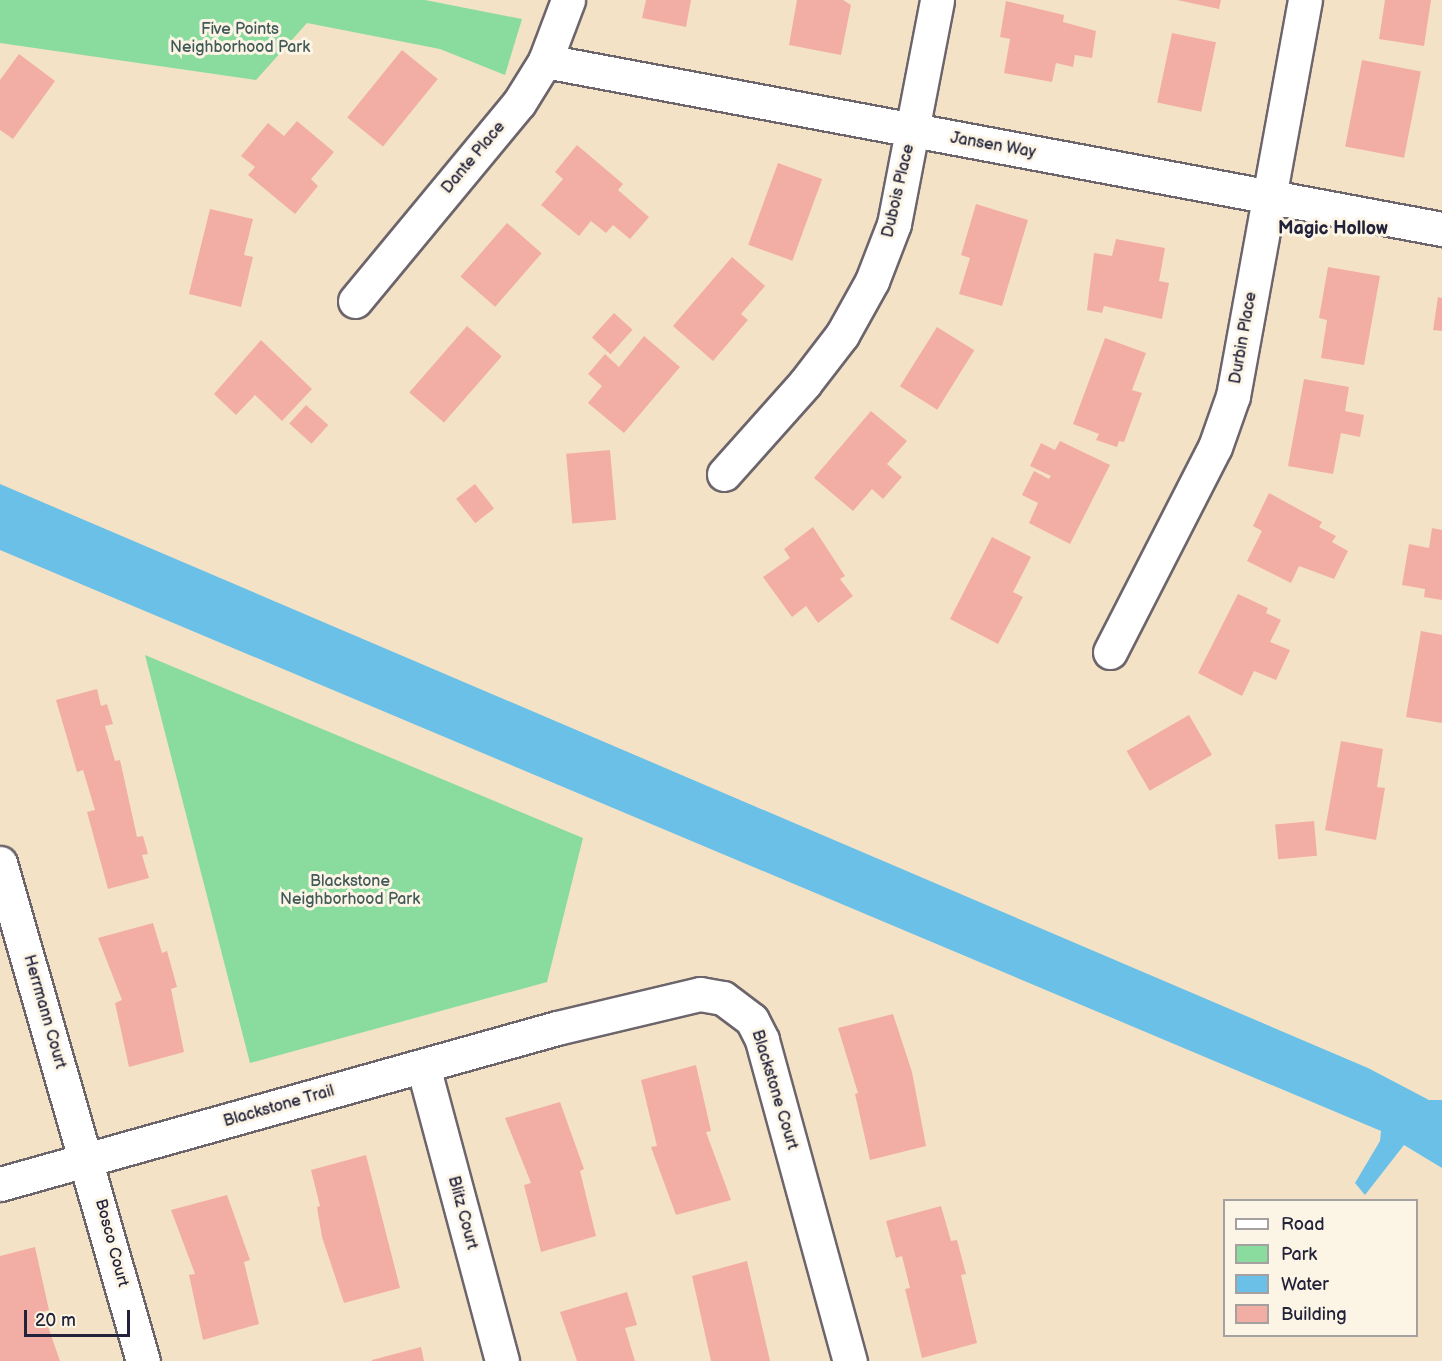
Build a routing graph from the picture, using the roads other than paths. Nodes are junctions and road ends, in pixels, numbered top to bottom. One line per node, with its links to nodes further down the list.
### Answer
1 (568, 0): 4 (street, Dante Place)
2 (937, 0): 5 (street, Dubois Place)
3 (1305, 0): 6 (street, Durbin Place)
4 (545, 61): 5 (street, Jansen Way); 8 (street, Dante Place)
5 (913, 131): 6 (street, Jansen Way); 9 (street, Dubois Place)
6 (1268, 197): 7 (street, Jansen Way); 10 (street, Durbin Place)
7 (1442, 229)
8 (356, 301)
9 (724, 474)
10 (1110, 652)
11 (0, 863): 14 (street, Herrmann Court)
12 (557, 1028): 13 (street, Blackstone Trail); 18 (street, Blackstone Court)
13 (423, 1066): 14 (street, Blackstone Trail); 17 (street, Blitz Court)
14 (88, 1161): 15 (street, Blackstone Trail); 16 (street, Bosco Court)
15 (0, 1184)
16 (142, 1361)
17 (502, 1361)
18 (850, 1361)

